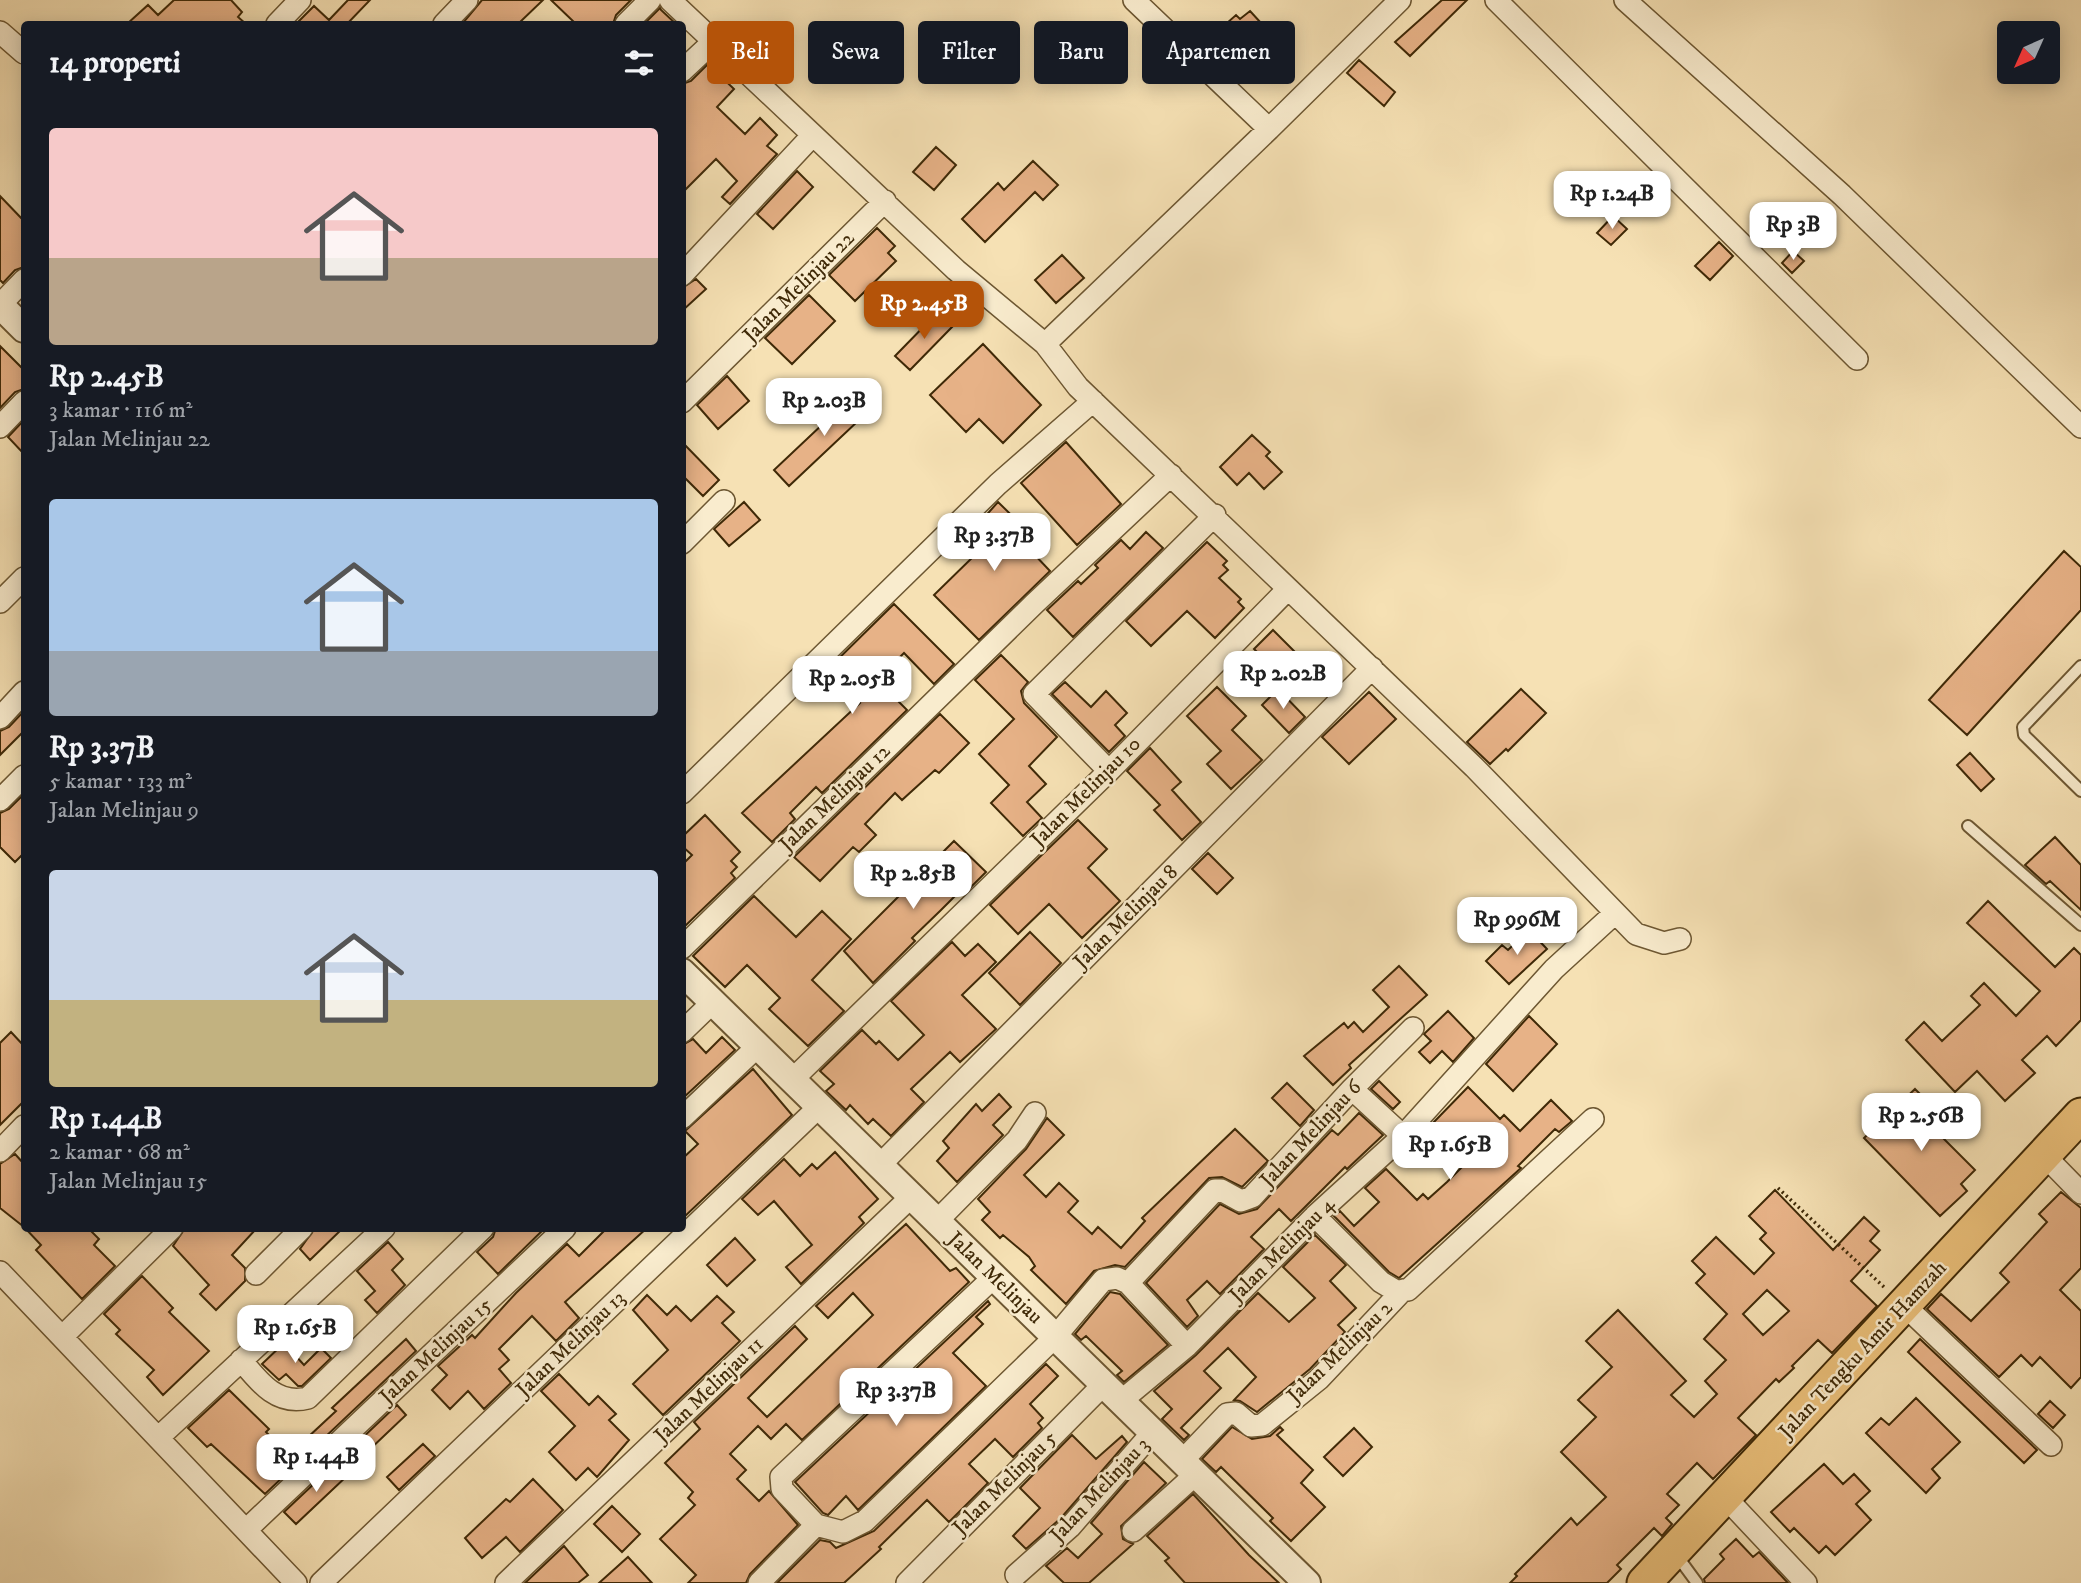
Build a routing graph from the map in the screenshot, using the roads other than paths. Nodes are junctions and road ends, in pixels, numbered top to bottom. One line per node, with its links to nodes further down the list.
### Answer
1 (300, 0): 9 (street)
2 (467, 0): 10 (street)
3 (650, 0): 11 (street)
4 (670, 0): 13 (street)
5 (1134, 0): 18 (street)
6 (1400, 0): 18 (street)
7 (1496, 0): 26 (street)
8 (1625, 0): 31 (street)
9 (280, 21)
10 (447, 21)
11 (629, 21)
12 (0, 32): 15 (street)
13 (707, 34)
14 (707, 48): 16 (street)
15 (21, 50)
16 (686, 67)
17 (758, 84): 19 (street)
18 (1269, 129): 25 (street)
19 (812, 136): 20 (street); 21 (street)
20 (886, 201): 25 (street); 27 (street, Jalan Melinjau 22)
21 (686, 271)
22 (21, 283): 23 (street)
23 (0, 305): 24 (street)
24 (21, 326)
25 (1045, 344): 28 (street)
26 (1857, 359)
27 (686, 398)
28 (1093, 401): 32 (street); 45 (street)
29 (21, 405): 30 (street)
30 (0, 427)
31 (2081, 427)
32 (1171, 475): 34 (street); 52 (street, Jalan Melinjau 12)
33 (724, 500): 35 (street)
34 (1215, 515): 37 (street); 43 (street)
35 (686, 539)
36 (21, 581): 38 (street)
37 (1287, 590): 40 (street); 43 (street, Jalan Melinjau 10)
38 (0, 602)
39 (2081, 666): 46 (lane)
40 (1373, 668): 49 (street); 69 (street, Jalan Melinjau 8)
41 (21, 695): 42 (street)
42 (0, 718)
43 (1109, 771): 58 (street, Jalan Melinjau 10)
44 (21, 782): 47 (street)
45 (686, 789)
46 (2081, 791)
47 (0, 800)
48 (1968, 827): 50 (lane)
49 (1614, 914): 51 (street); 66 (street, Jalan Melinjau 4)
50 (2081, 925)
51 (1680, 939)
52 (686, 944)
53 (686, 976): 54 (street, Jalan Melinjau)
54 (713, 1002): 55 (street); 57 (street, Jalan Melinjau)
55 (686, 1028)
56 (1413, 1028): 59 (street, Jalan Melinjau 6)
57 (758, 1046): 58 (street, Jalan Melinjau); 62 (street)
58 (792, 1080): 60 (street, Jalan Melinjau)
59 (1352, 1089): 66 (street); 82 (street, Jalan Melinjau 6)
60 (820, 1106): 69 (street, Jalan Melinjau); 101 (street, Jalan Melinjau 13)
61 (1035, 1113): 73 (street)
62 (686, 1114)
63 (2081, 1115): 68 (main road, Jalan Tengku Amir Hamzah)
64 (1593, 1119): 83 (street)
65 (21, 1129): 67 (street)
66 (1403, 1136): 72 (street, Jalan Melinjau 4)
67 (0, 1151)
68 (2044, 1155): 70 (street); 84 (main road, Jalan Tengku Amir Hamzah)
69 (880, 1165): 71 (street, Jalan Melinjau)
70 (2081, 1193)
71 (912, 1196): 73 (street, Jalan Melinjau); 102 (street, Jalan Melinjau 11)
72 (1315, 1216): 83 (street); 87 (street, Jalan Melinjau 4)
73 (937, 1221): 81 (street, Jalan Melinjau)
74 (168, 1232): 85 (street)
75 (298, 1232): 80 (street)
76 (380, 1232): 88 (street)
77 (479, 1232): 88 (street)
78 (561, 1232): 96 (street, Jalan Melinjau 15)
79 (0, 1272): 85 (street)
80 (256, 1274)
81 (994, 1277): 86 (street, Jalan Melinjau); 95 (street)
82 (1128, 1283): 86 (street); 87 (street)
83 (1403, 1290): 93 (street, Jalan Melinjau 2)
84 (1905, 1306): 92 (street); 94 (main road, Jalan Tengku Amir Hamzah)
85 (62, 1337): 91 (street)
86 (1055, 1337): 89 (street, Jalan Melinjau); 95 (street)
87 (1187, 1346): 89 (street, Jalan Melinjau 4)
88 (241, 1360): 91 (street)
89 (1112, 1392): 90 (street, Jalan Melinjau); 104 (street, Jalan Melinjau 5)
90 (1153, 1432): 93 (street, Jalan Melinjau); 99 (street, Jalan Melinjau 3)
91 (158, 1438): 96 (street)
92 (2051, 1445)
93 (1189, 1468): 97 (street); 105 (street, Jalan Melinjau)
94 (1725, 1497): 98 (main road, Jalan Tengku Amir Hamzah); 108 (street)
95 (816, 1525): 103 (street)
96 (246, 1530): 100 (street)
97 (1133, 1531)
98 (1674, 1551): 106 (main road, Jalan Tengku Amir Hamzah); 107 (lane)
99 (1016, 1576)
100 (296, 1583)
101 (321, 1583)
102 (506, 1583)
103 (758, 1583)
104 (907, 1583)
105 (1307, 1583)
106 (1644, 1583)
107 (1697, 1583)
108 (1806, 1583)

